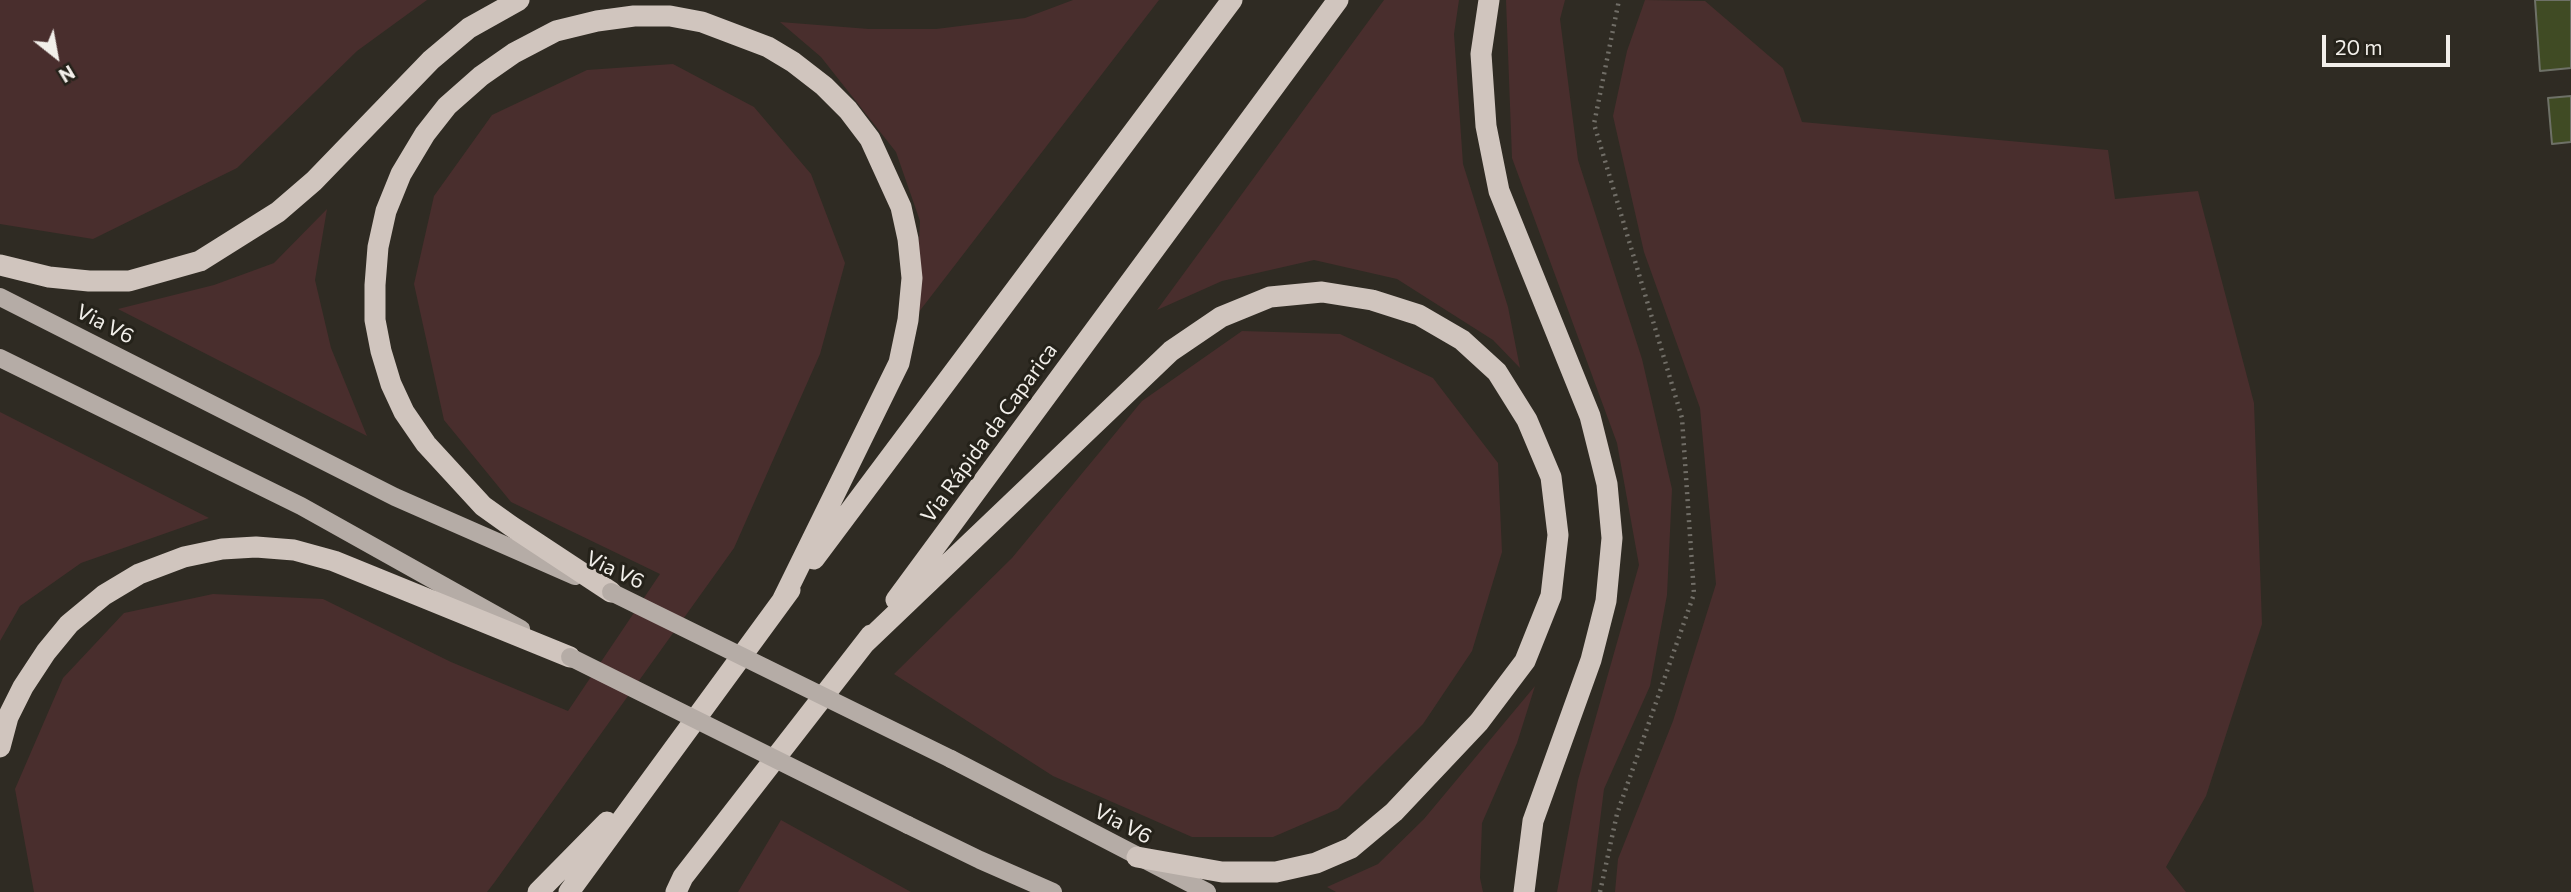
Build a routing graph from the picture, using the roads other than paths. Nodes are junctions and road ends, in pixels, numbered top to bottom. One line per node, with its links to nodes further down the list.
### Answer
1 (519, 0): 5 (highway)
2 (1232, 0): 9 (highway)
3 (1338, 0): 10 (highway, Via Rápida da Caparica)
4 (1489, 0): 20 (highway)
5 (0, 265)
6 (0, 297): 8 (main road, Via V6)
7 (0, 358): 11 (main road)
8 (611, 592): 9 (highway); 14 (main road, Via V6, bridge)
9 (782, 601): 13 (highway)
10 (863, 645): 14 (highway); 17 (highway, Via Rápida da Caparica)
11 (570, 657): 12 (highway); 18 (main road, bridge)
12 (0, 747)
13 (655, 773): 15 (highway); 16 (highway)
14 (1137, 857): 19 (main road, Via V6)
15 (538, 892)
16 (569, 892)
17 (676, 892)
18 (1053, 892)
19 (1207, 892)
20 (1524, 892)

